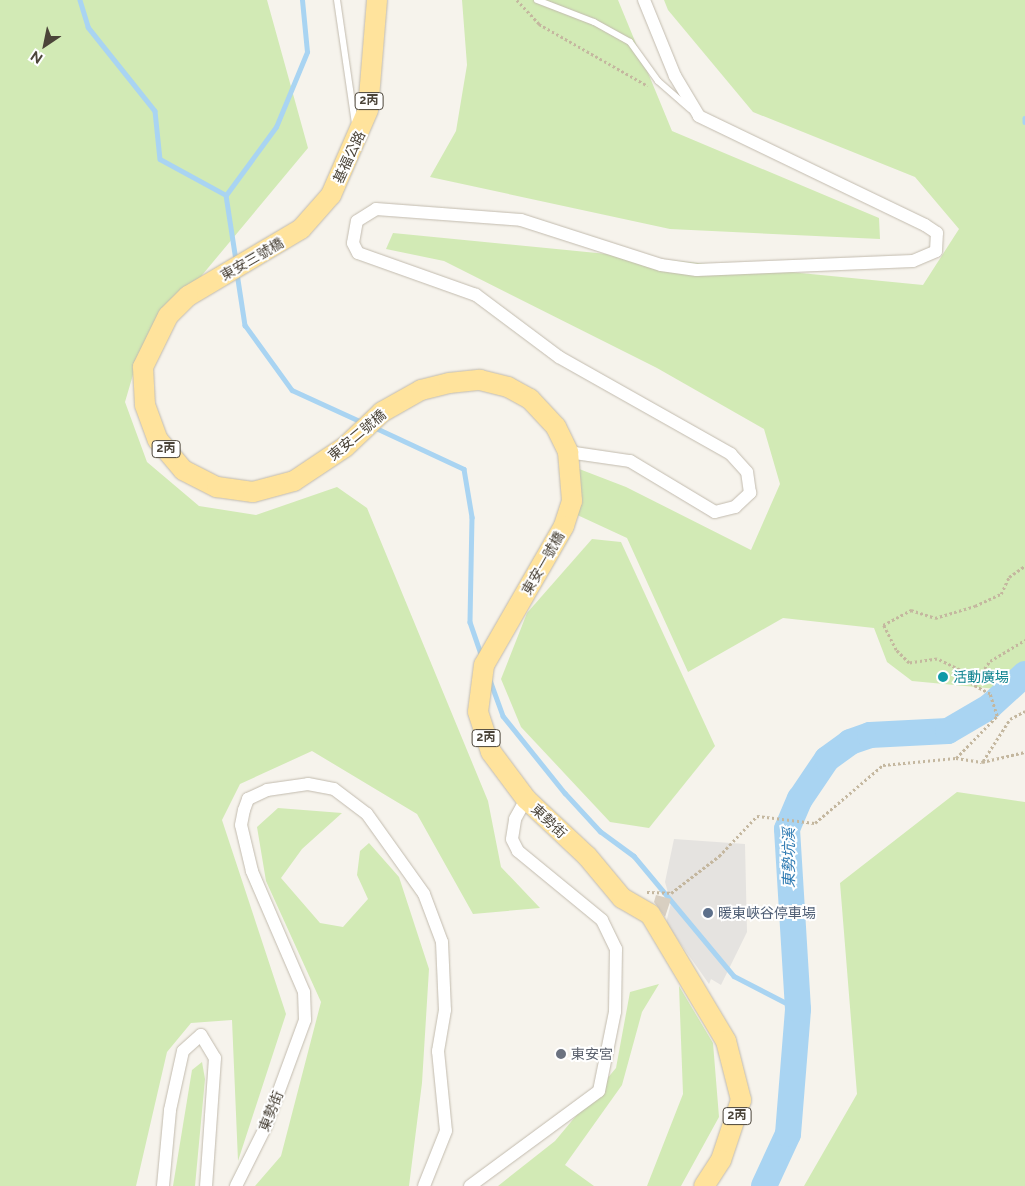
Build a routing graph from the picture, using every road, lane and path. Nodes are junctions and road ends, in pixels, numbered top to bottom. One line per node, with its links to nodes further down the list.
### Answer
1 (337, 0): 8 (lane)
2 (377, 0): 8 (main road, 基福公路 / 2丙)
3 (517, 0): 6 (path)
4 (537, 0): 7 (lane)
5 (644, 0): 7 (street)
6 (657, 91)
7 (699, 116): 10 (street)
8 (358, 142): 9 (main road, 基福公路 / 2丙)
9 (331, 195): 11 (main road, 東安三號橋 / 2丙)
10 (568, 452): 11 (main road, 東安二號橋 / 2丙); 19 (main road, 東安一號橋 / 2丙)
11 (294, 482)
12 (1025, 566): 14 (path)
13 (1025, 640): 14 (path)
14 (973, 685): 17 (path)
15 (1025, 711): 18 (path)
16 (1025, 752): 18 (path)
17 (956, 758): 18 (path); 20 (path)
18 (982, 762)
19 (526, 799): 20 (main road, 東勢街 / 2丙); 25 (street, 東勢街)
20 (622, 898): 26 (main road, 東勢街 / 2丙)
21 (163, 1186): 22 (street)
22 (206, 1186)
23 (236, 1186): 24 (street, 東勢街)
24 (424, 1186)
25 (470, 1186)
26 (704, 1186)

